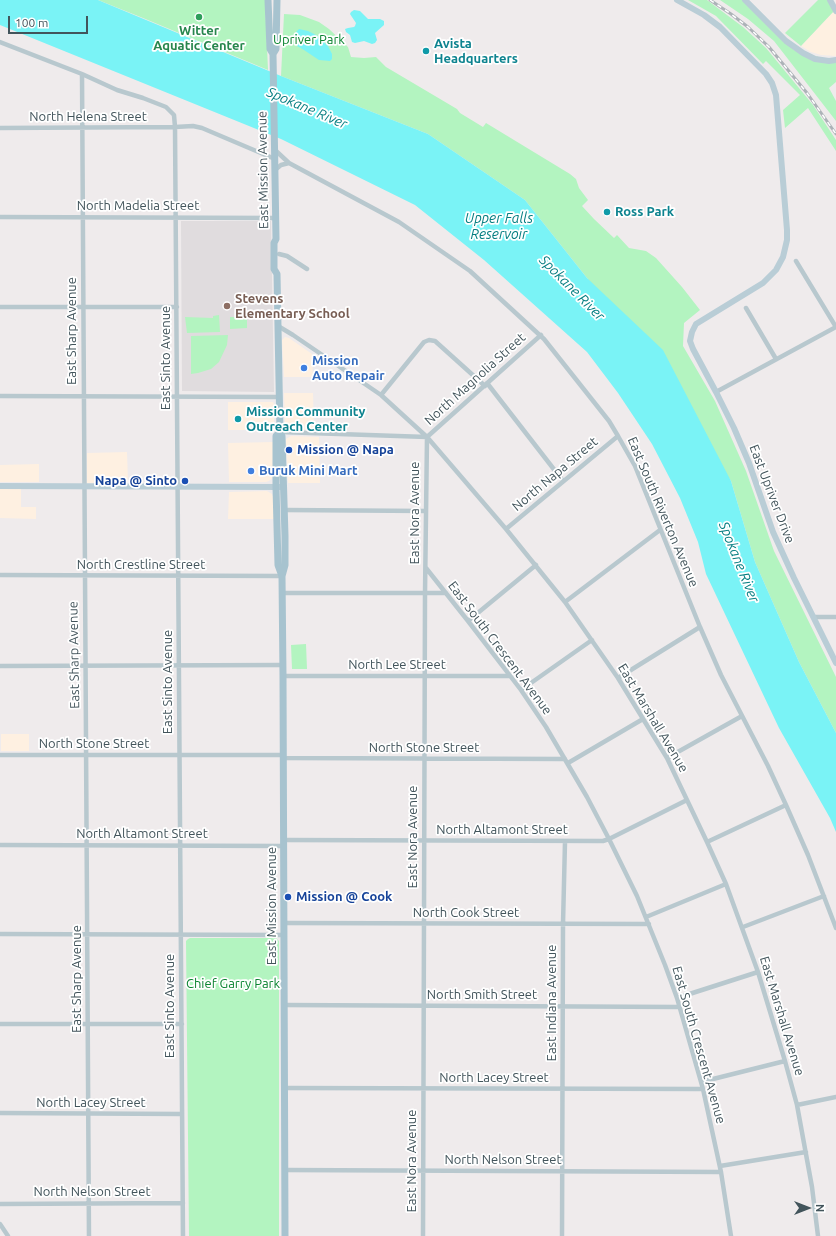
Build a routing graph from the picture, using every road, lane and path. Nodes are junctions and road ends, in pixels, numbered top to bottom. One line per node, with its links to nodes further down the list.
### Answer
1 (268, 0): 8 (main road, East Mission Avenue)
2 (277, 0): 8 (main road, East Mission Avenue)
3 (677, 0): 36 (street, East Upriver Drive)
4 (745, 0): 9 (street)
5 (830, 0): 6 (street)
6 (836, 11)
7 (0, 42): 10 (street, East Sinto Avenue)
8 (273, 54): 14 (main road, East Mission Avenue)
9 (836, 60)
10 (82, 74): 11 (street, East Sinto Avenue); 13 (street, East Sharp Avenue)
11 (175, 127): 13 (street, North Helena Street); 15 (street, North Helena Street); 20 (street, East Sinto Avenue)
12 (0, 128): 13 (street, North Helena Street)
13 (82, 128): 19 (street, East Sharp Avenue)
14 (275, 148): 15 (main road, East Mission Avenue); 16 (street, East South Riverton Avenue)
15 (275, 158): 17 (main road, East Mission Avenue)
16 (288, 163): 17 (street); 33 (street, East South Riverton Avenue)
17 (275, 170): 21 (main road, East Mission Avenue)
18 (0, 217): 19 (street, North Madelia Street)
19 (83, 217): 20 (street, North Madelia Street); 28 (street, East Sharp Avenue)
20 (176, 217): 21 (street, North Madelia Street); 29 (street, East Sinto Avenue)
21 (276, 218): 22 (main road, East Mission Avenue)
22 (276, 239): 23 (main road, East Mission Avenue); 26 (main road, East Mission Avenue)
23 (279, 254): 25 (street); 26 (main road, East Mission Avenue)
24 (796, 261): 32 (street)
25 (307, 269)
26 (277, 274): 31 (main road, East Mission Avenue)
27 (0, 307): 28 (street)
28 (83, 307): 29 (street); 39 (street, East Sharp Avenue)
29 (177, 307): 40 (street, East Sinto Avenue)
30 (746, 308): 34 (street)
31 (278, 326): 38 (street, East Marshall Avenue); 41 (main road, East Mission Avenue)
32 (836, 327): 34 (street)
33 (541, 335): 35 (street, North Magnolia Street); 43 (street, East South Riverton Avenue)
34 (776, 359): 36 (street)
35 (486, 384): 38 (street); 44 (street, North Magnolia Street); 45 (street)
36 (716, 392): 65 (street, East Upriver Drive)
37 (0, 396): 39 (street)
38 (381, 396): 44 (street, East Marshall Avenue)
39 (84, 397): 40 (street); 47 (street, East Sharp Avenue)
40 (178, 397): 41 (street); 48 (street, East Sinto Avenue)
41 (279, 397): 42 (main road, East Mission Avenue)
42 (280, 432): 44 (street, North Magnolia Street); 49 (main road, East Mission Avenue); 50 (main road, East Mission Avenue)
43 (618, 436): 45 (street, North Napa Street); 54 (street, East South Riverton Avenue)
44 (427, 437): 52 (street, East Nora Avenue); 53 (street, East Marshall Avenue)
45 (564, 481): 53 (street, North Napa Street)
46 (0, 486): 47 (street)
47 (84, 486): 48 (street); 58 (street, East Sharp Avenue)
48 (178, 486): 49 (street); 59 (street, East Sinto Avenue)
49 (276, 487): 50 (street); 60 (main road, East Mission Avenue)
50 (284, 487): 51 (main road, East Mission Avenue)
51 (285, 510): 52 (street); 60 (main road, East Mission Avenue)
52 (426, 510): 56 (street, East Nora Avenue)
53 (506, 529): 55 (street, East Marshall Avenue)
54 (660, 530): 64 (street); 68 (street, East South Riverton Avenue)
55 (536, 565): 64 (street, East Marshall Avenue); 67 (street)
56 (426, 568): 62 (street, East Nora Avenue); 63 (street, East South Crescent Avenue)
57 (0, 575): 58 (street, North Crestline Street)
58 (85, 576): 59 (street, North Crestline Street); 71 (street, East Sharp Avenue)
59 (179, 576): 60 (street, North Crestline Street); 74 (street, East Sinto Avenue)
60 (282, 576): 61 (main road, East Mission Avenue)
61 (282, 593): 62 (street); 72 (main road, East Mission Avenue)
62 (425, 593): 63 (street); 76 (street, East Nora Avenue)
63 (446, 593): 67 (street, East South Crescent Avenue)
64 (565, 602): 69 (street, East Marshall Avenue)
65 (814, 617): 66 (street); 70 (street, East Upriver Drive)
66 (836, 617)
67 (468, 621): 77 (street, East South Crescent Avenue)
68 (700, 627): 78 (street); 80 (street, East South Riverton Avenue)
69 (592, 640): 78 (street, East Marshall Avenue); 79 (street)
70 (836, 663)
71 (85, 665): 73 (street); 74 (street); 83 (street, East Sharp Avenue)
72 (283, 665): 74 (street); 75 (main road, East Mission Avenue)
73 (0, 666)
74 (179, 666): 84 (street, East Sinto Avenue)
75 (283, 676): 76 (street, North Lee Street); 85 (main road, East Mission Avenue)
76 (425, 676): 77 (street, North Lee Street); 87 (street, East Nora Avenue)
77 (510, 676): 79 (street, East South Crescent Avenue)
78 (618, 678): 81 (street, East Marshall Avenue)
79 (521, 690): 88 (street, East South Crescent Avenue)
80 (742, 716): 86 (street); 90 (street, East South Riverton Avenue)
81 (643, 718): 86 (street, East Marshall Avenue); 88 (street)
82 (0, 755): 83 (street, North Stone Street)
83 (86, 755): 84 (street, North Stone Street); 96 (street, East Sharp Avenue)
84 (180, 756): 85 (street, North Stone Street); 98 (street, East Sinto Avenue)
85 (283, 757): 87 (street, North Stone Street); 95 (main road, East Mission Avenue)
86 (666, 758): 89 (street, East Marshall Avenue)
87 (425, 759): 88 (street, North Stone Street); 92 (street, East Nora Avenue)
88 (566, 761): 91 (street, East South Crescent Avenue)
89 (687, 800): 91 (street, North Altamont Street); 94 (street, East Marshall Avenue)
90 (786, 805): 94 (street); 100 (street, East South Riverton Avenue)
91 (609, 839): 93 (street, North Altamont Street); 101 (street, East South Crescent Avenue)
92 (424, 841): 93 (street, North Altamont Street); 95 (street, North Altamont Street); 103 (street, East Nora Avenue)
93 (565, 842): 104 (street, East Indiana Avenue)
94 (708, 842): 99 (street, East Marshall Avenue)
95 (284, 843): 98 (street, North Altamont Street); 102 (main road, East Mission Avenue)
96 (87, 844): 97 (street, North Altamont Street); 98 (street, North Altamont Street); 110 (street, East Sharp Avenue)
97 (0, 845)
98 (181, 845): 111 (street, East Sinto Avenue)
99 (726, 884): 101 (street); 106 (street, East Marshall Avenue)
100 (824, 896): 106 (street); 107 (street, East South Riverton Avenue)
101 (646, 917): 105 (street, East South Crescent Avenue)
102 (284, 923): 103 (street, North Cook Street); 109 (main road, East Mission Avenue)
103 (424, 923): 104 (street, North Cook Street); 115 (street, East Nora Avenue)
104 (563, 924): 105 (street, North Cook Street); 116 (street, East Indiana Avenue)
105 (649, 924): 113 (street, East South Crescent Avenue)
106 (743, 927): 112 (street, East Marshall Avenue)
107 (836, 928)
108 (0, 934): 110 (street)
109 (284, 934): 111 (street); 114 (main road, East Mission Avenue)
110 (87, 935): 111 (street); 119 (street, East Sharp Avenue)
111 (181, 935): 120 (street, East Sinto Avenue)
112 (758, 972): 113 (street); 121 (street, East Marshall Avenue)
113 (676, 998): 117 (street, East South Crescent Avenue)
114 (284, 1005): 115 (street, North Smith Street); 123 (main road, East Mission Avenue)
115 (424, 1006): 116 (street, North Smith Street); 124 (street, East Nora Avenue)
116 (563, 1006): 117 (street, North Smith Street); 125 (street, East Indiana Avenue)
117 (679, 1007): 122 (street, East South Crescent Avenue)
118 (0, 1024): 119 (street)
119 (88, 1024): 120 (street); 130 (street, East Sharp Avenue)
120 (182, 1024): 131 (street, East Sinto Avenue)
121 (785, 1061): 122 (street); 128 (street, East Marshall Avenue)
122 (701, 1082): 126 (street, East South Crescent Avenue)
123 (284, 1088): 124 (street, North Lacey Street); 134 (main road, East Mission Avenue)
124 (423, 1088): 125 (street, North Lacey Street); 135 (street, East Nora Avenue)
125 (563, 1089): 126 (street, North Lacey Street); 136 (street, East Indiana Avenue)
126 (703, 1089): 133 (street, East South Crescent Avenue)
127 (836, 1097): 128 (street)
128 (797, 1105): 132 (street, East Marshall Avenue)
129 (0, 1113): 130 (street, North Lacey Street)
130 (88, 1113): 131 (street, North Lacey Street); 138 (street, East Sharp Avenue)
131 (182, 1114): 139 (street, East Sinto Avenue)
132 (806, 1152): 133 (street); 149 (street, East Marshall Avenue)
133 (720, 1166): 137 (street, East South Crescent Avenue)
134 (285, 1170): 135 (street, North Nelson Street); 145 (main road, East Mission Avenue)
135 (423, 1170): 136 (street, North Nelson Street); 146 (street, East Nora Avenue)
136 (563, 1172): 137 (street, North Nelson Street); 147 (street, East Indiana Avenue)
137 (721, 1172): 148 (street, East South Crescent Avenue)
138 (89, 1203): 139 (street, North Nelson Street); 140 (street, North Nelson Street); 143 (street, East Sharp Avenue)
139 (183, 1203): 144 (street, East Sinto Avenue)
140 (0, 1204)
141 (0, 1224): 142 (street)
142 (8, 1236)
143 (89, 1236)
144 (183, 1236)
145 (285, 1236)
146 (423, 1236)
147 (562, 1236)
148 (731, 1236)
149 (818, 1236)

